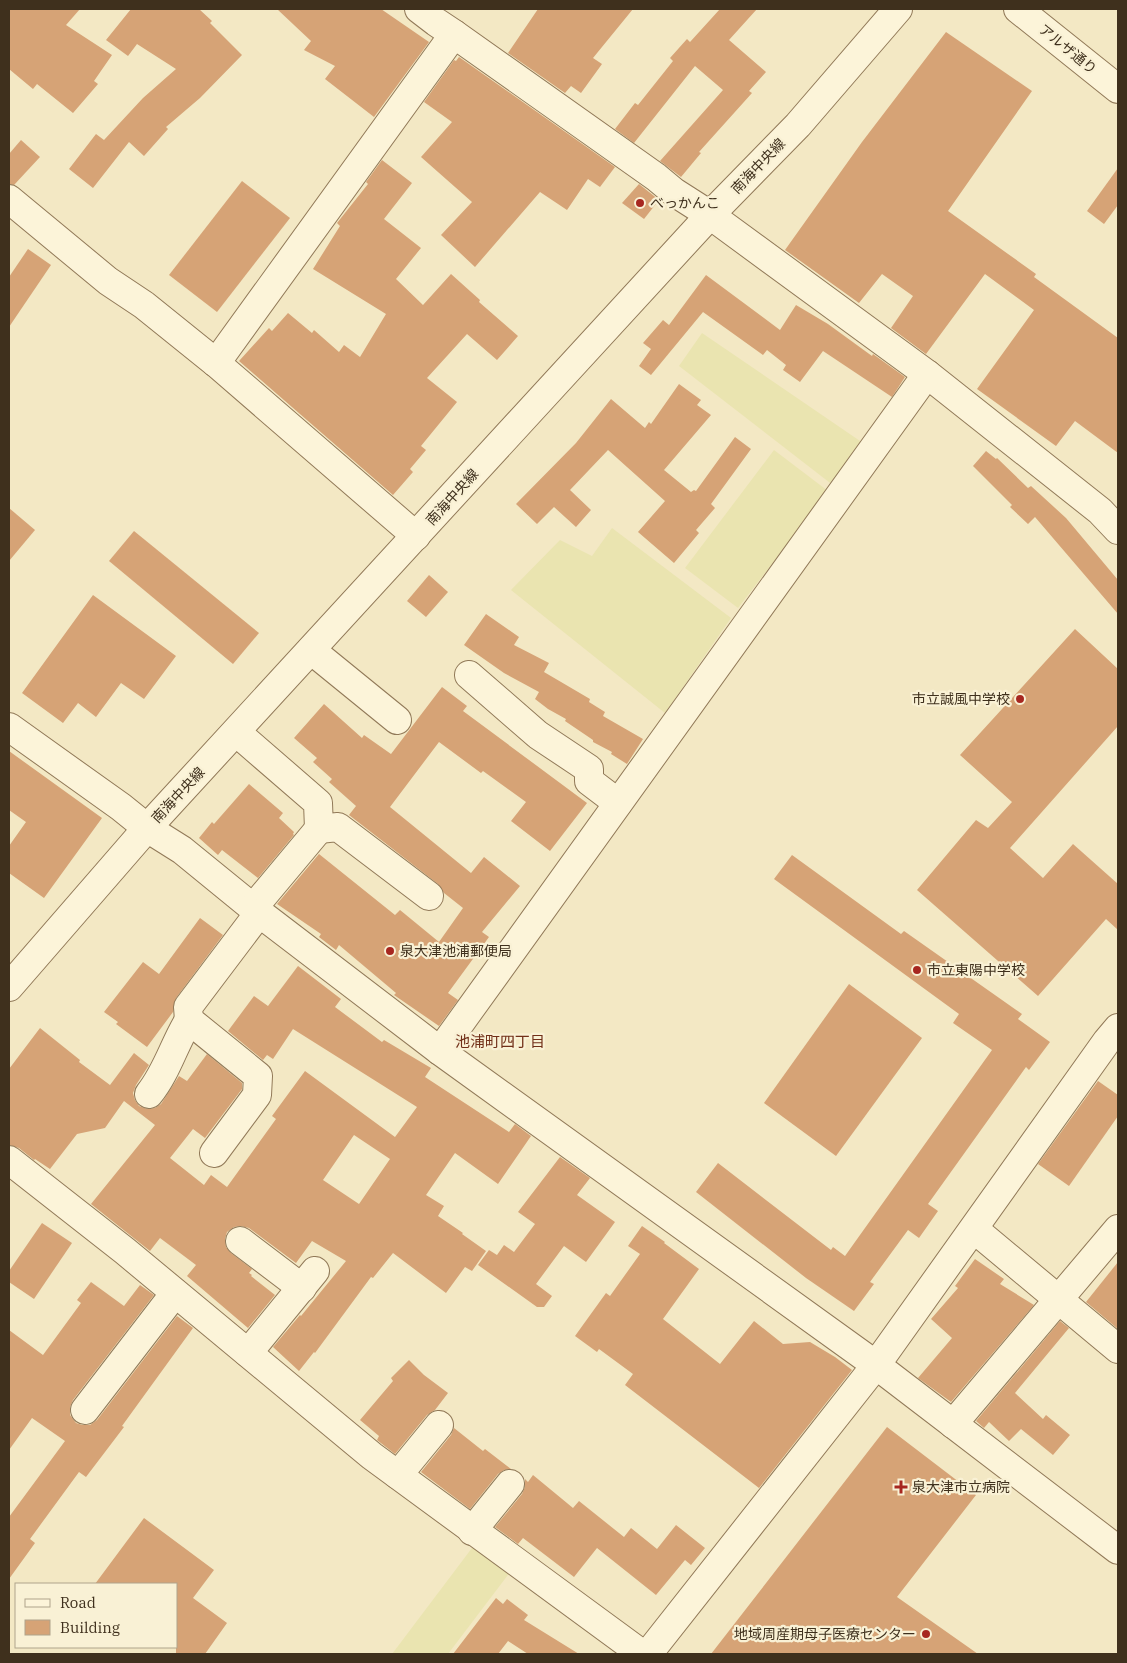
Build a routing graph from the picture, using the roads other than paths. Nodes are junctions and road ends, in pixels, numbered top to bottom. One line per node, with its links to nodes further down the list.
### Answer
1 (898, 9): 6 (street, 南海中央線)
2 (1018, 9): 4 (street, アルザ通り)
3 (438, 18): 6 (street); 7 (street)
4 (1118, 89)
5 (9, 199): 7 (street)
6 (710, 215): 8 (street); 10 (street, 南海中央線)
7 (216, 362): 10 (street)
8 (926, 374): 9 (street); 16 (street)
9 (1118, 530)
10 (416, 536): 11 (street, 南海中央線)
11 (311, 650): 13 (street); 15 (street, 南海中央線)
12 (469, 675): 16 (street)
13 (397, 720)
14 (9, 727): 17 (street)
15 (236, 732): 17 (street, 南海中央線); 18 (street)
16 (618, 804): 24 (street)
17 (147, 828): 20 (street); 21 (street, 南海中央線)
18 (319, 829): 19 (street); 20 (street)
19 (429, 896)
20 (256, 911): 22 (street); 24 (street)
21 (9, 987)
22 (189, 1020): 25 (street); 26 (street)
23 (1115, 1039): 28 (street)
24 (440, 1051): 35 (street)
25 (149, 1094)
26 (214, 1153)
27 (9, 1160): 31 (street)
28 (974, 1229): 32 (street); 35 (street)
29 (1118, 1229): 32 (street)
30 (240, 1241): 34 (street)
31 (175, 1293): 34 (street); 36 (street)
32 (1058, 1300): 33 (street); 37 (street)
33 (1118, 1349)
34 (248, 1353): 39 (street)
35 (876, 1365): 37 (street); 44 (street)
36 (85, 1410)
37 (953, 1424): 42 (street)
38 (439, 1425): 39 (street)
39 (398, 1475): 41 (street)
40 (510, 1484): 41 (street)
41 (472, 1531): 43 (street)
42 (1118, 1550)
43 (642, 1654)
44 (648, 1654)

